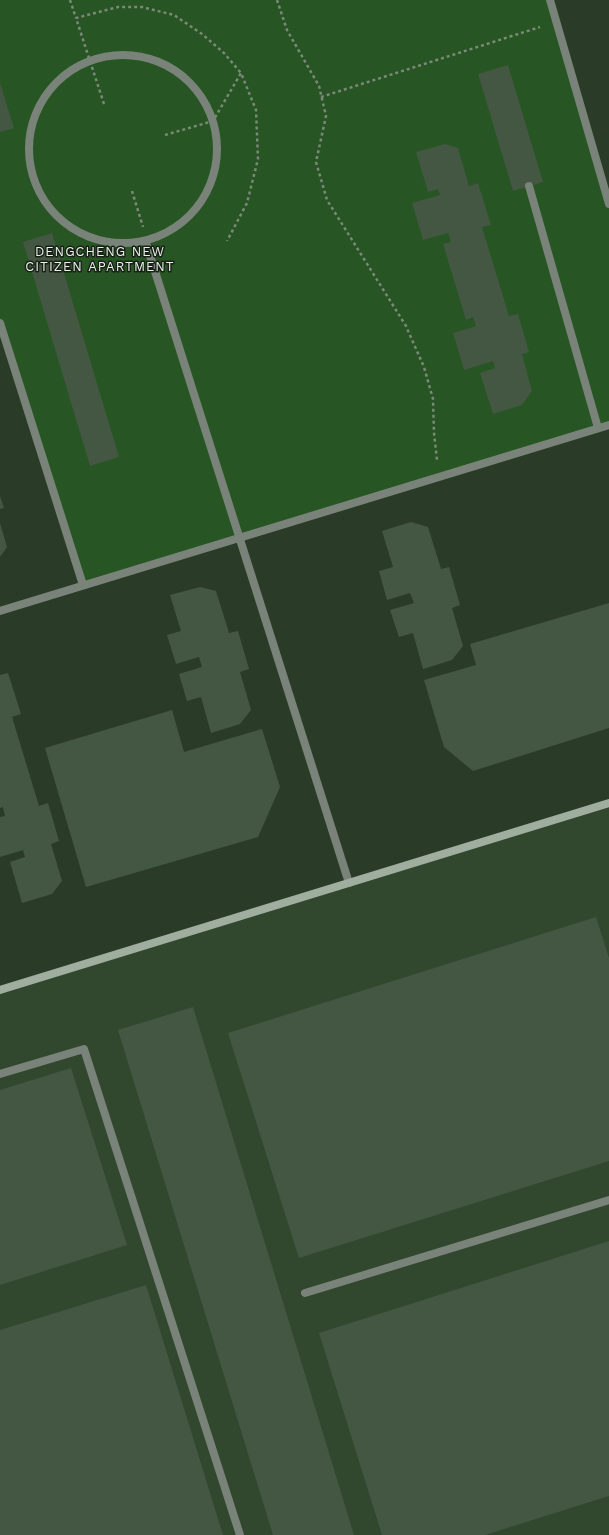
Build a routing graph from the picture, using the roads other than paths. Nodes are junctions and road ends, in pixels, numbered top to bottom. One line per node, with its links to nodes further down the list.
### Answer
1 (550, 0): 3 (lane)
2 (529, 186): 7 (lane)
3 (609, 204)
4 (147, 243): 4 (lane); 8 (lane)
5 (0, 323): 9 (lane)
6 (609, 425): 7 (lane)
7 (598, 428): 8 (lane)
8 (240, 537): 9 (lane); 12 (lane)
9 (83, 585): 10 (lane)
10 (0, 611)
11 (609, 803): 12 (street)
12 (349, 883): 13 (street)
13 (0, 990)
14 (0, 1074): 17 (lane)
15 (609, 1200): 16 (lane)
16 (305, 1293)
17 (240, 1535)

